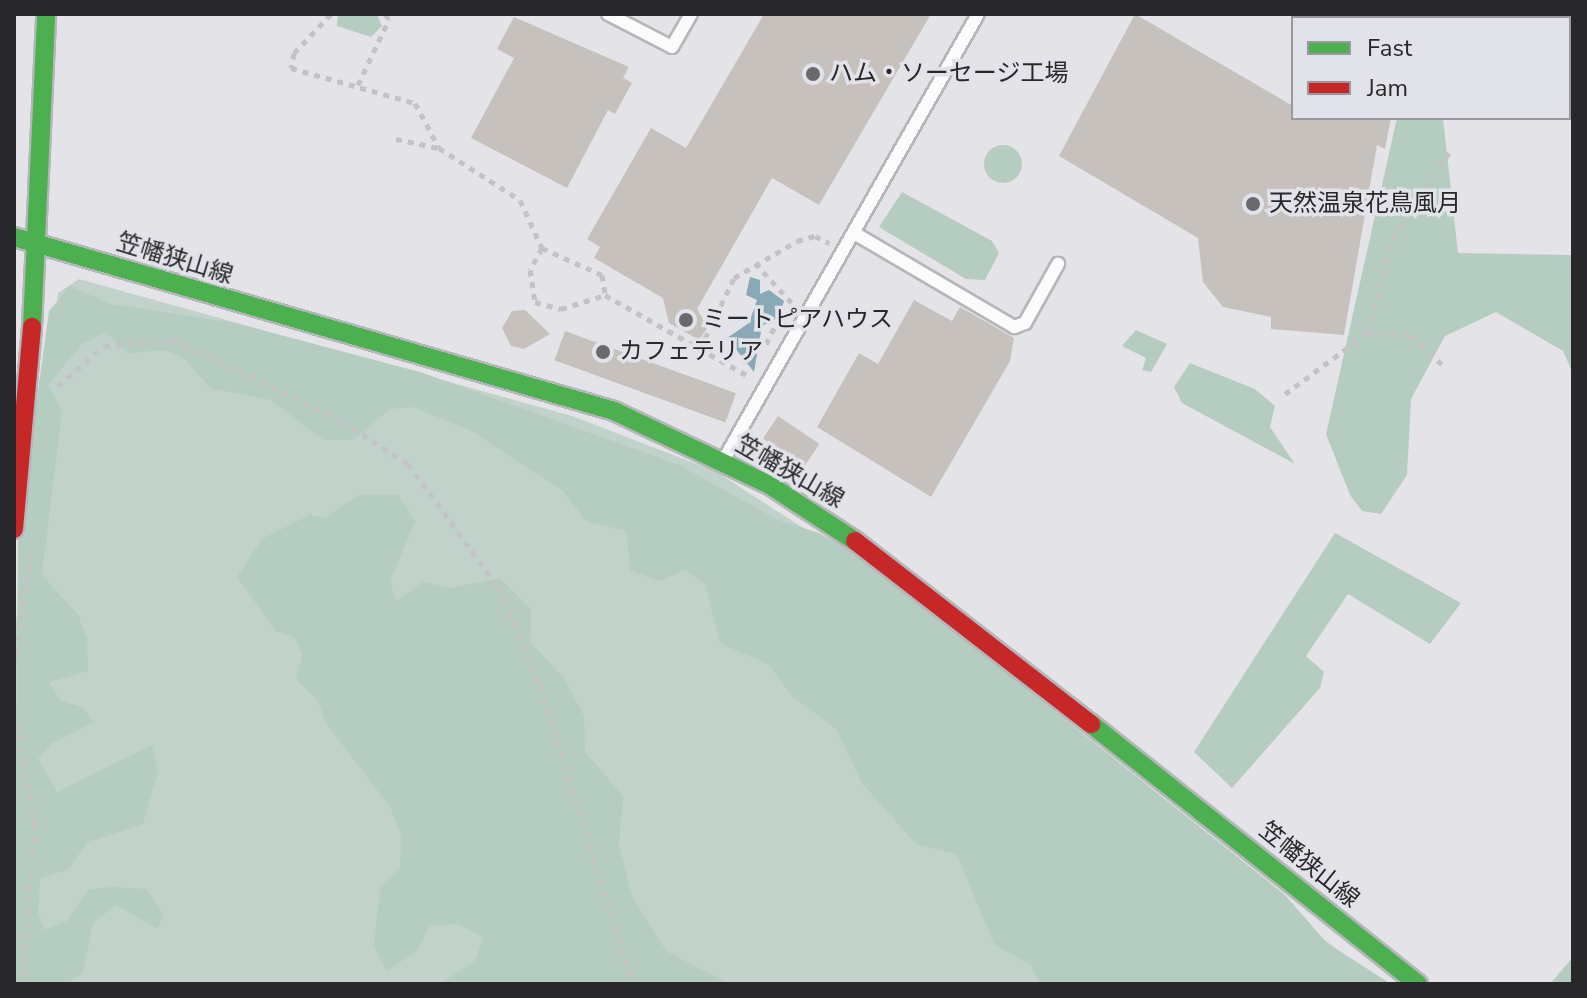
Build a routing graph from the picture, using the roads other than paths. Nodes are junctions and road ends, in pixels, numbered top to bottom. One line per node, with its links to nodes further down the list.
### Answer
1 (46, 14): 7 (main road)
2 (608, 14): 3 (lane)
3 (691, 14)
4 (978, 14): 5 (lane)
5 (854, 233): 8 (lane); 9 (lane)
6 (14, 237): 7 (main road, 笠幡狭山線)
7 (39, 243): 9 (main road, 笠幡狭山線); 10 (main road)
8 (1058, 264)
9 (723, 461): 11 (main road, 笠幡狭山線)
10 (14, 529)
11 (1418, 984)

